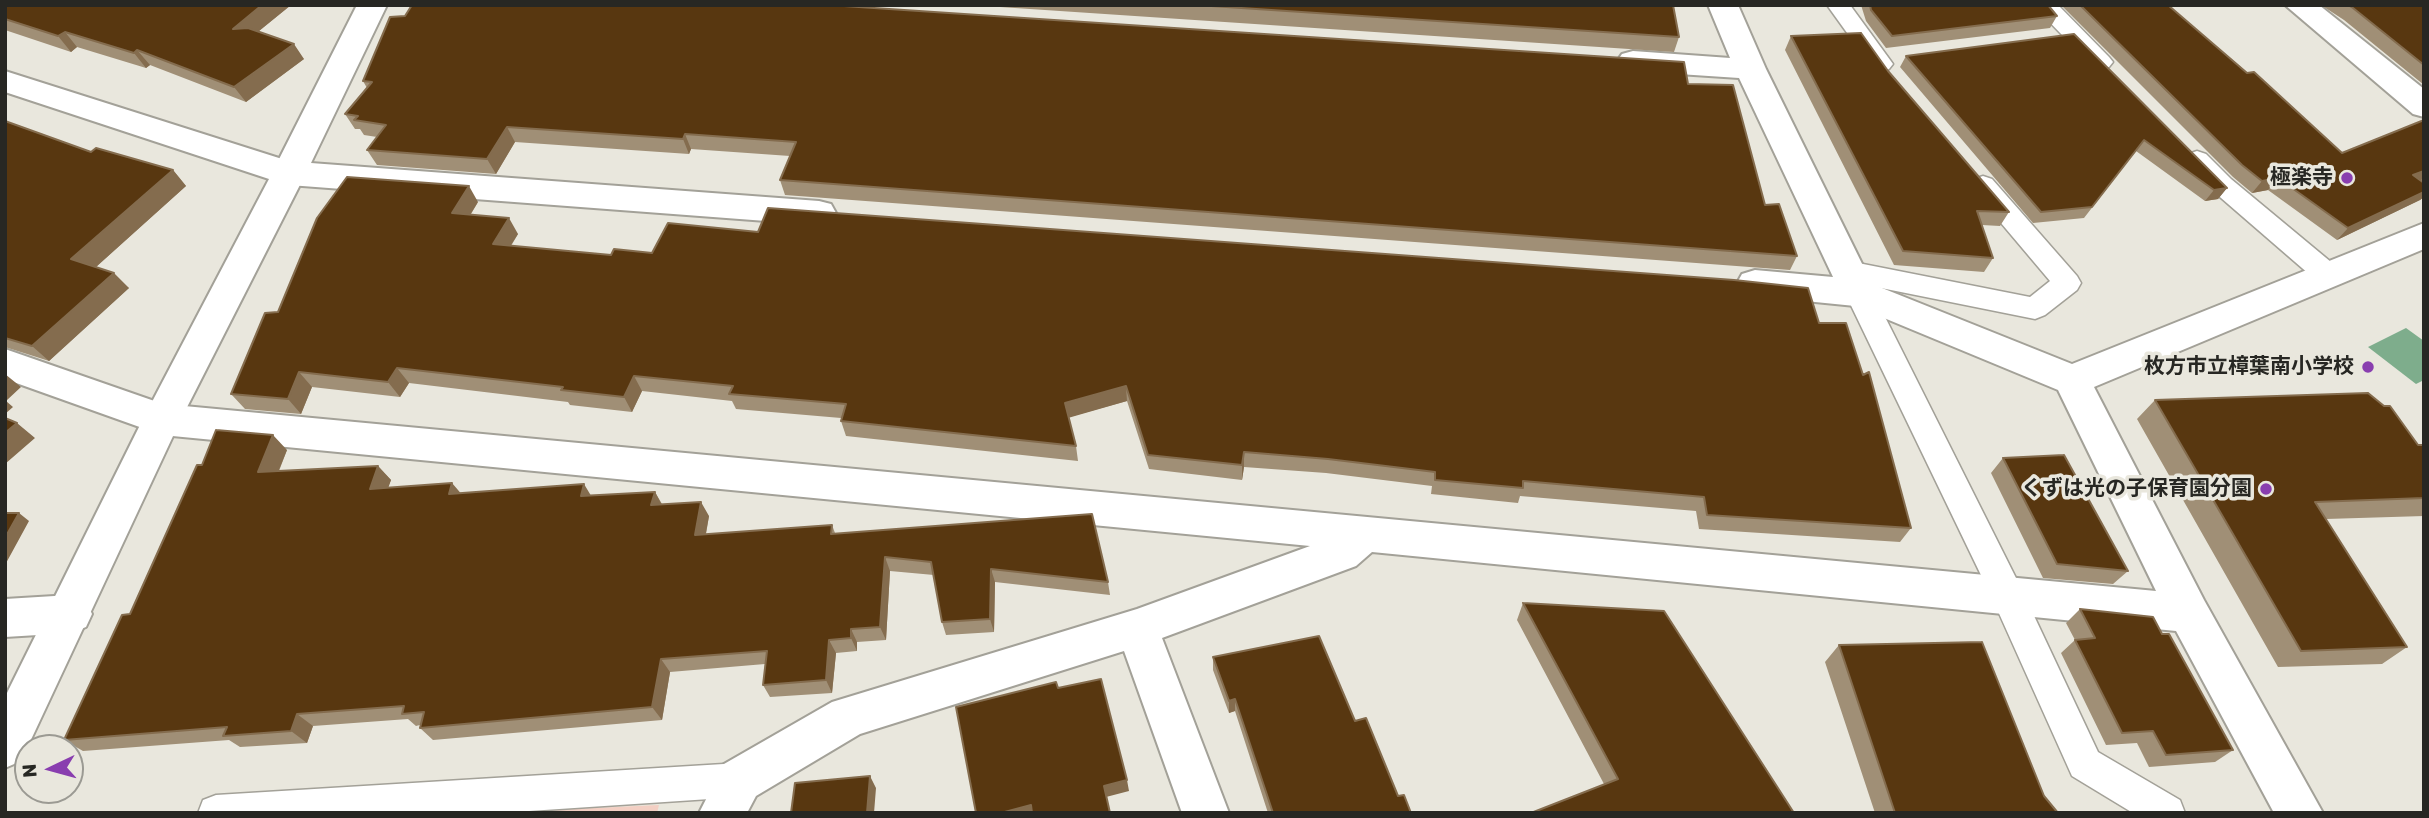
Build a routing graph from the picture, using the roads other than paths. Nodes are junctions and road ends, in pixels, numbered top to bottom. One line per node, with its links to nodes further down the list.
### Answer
1 (372, 5): 16 (street)
2 (1723, 5): 9 (street)
3 (1838, 5): 12 (lane)
4 (2044, 5): 6 (lane)
5 (2300, 5): 13 (street)
6 (2073, 35): 7 (lane); 11 (lane)
7 (2047, 38)
8 (1612, 60): 9 (street)
9 (1750, 69): 21 (street)
10 (5, 81): 16 (street)
11 (2120, 82)
12 (1900, 88)
13 (2424, 106)
14 (2176, 138): 19 (lane)
15 (1970, 170): 21 (lane)
16 (289, 173): 17 (street); 24 (street)
17 (847, 215)
18 (2424, 234): 19 (street)
19 (2327, 274): 23 (street)
20 (1727, 280): 21 (street)
21 (1853, 282): 23 (street); 26 (lane)
22 (5, 364): 24 (street)
23 (2072, 380): 27 (street)
24 (162, 419): 25 (street); 28 (street)
25 (1363, 535): 26 (street); 30 (street)
26 (2008, 596): 27 (street); 35 (lane)
27 (2189, 613): 36 (street)
28 (71, 614): 29 (street); 31 (street)
29 (5, 618)
30 (1138, 628): 32 (street); 34 (street)
31 (5, 746)
32 (731, 796): 33 (lane)
33 (216, 813)
34 (1206, 813)
35 (2167, 813)
36 (2300, 813)

